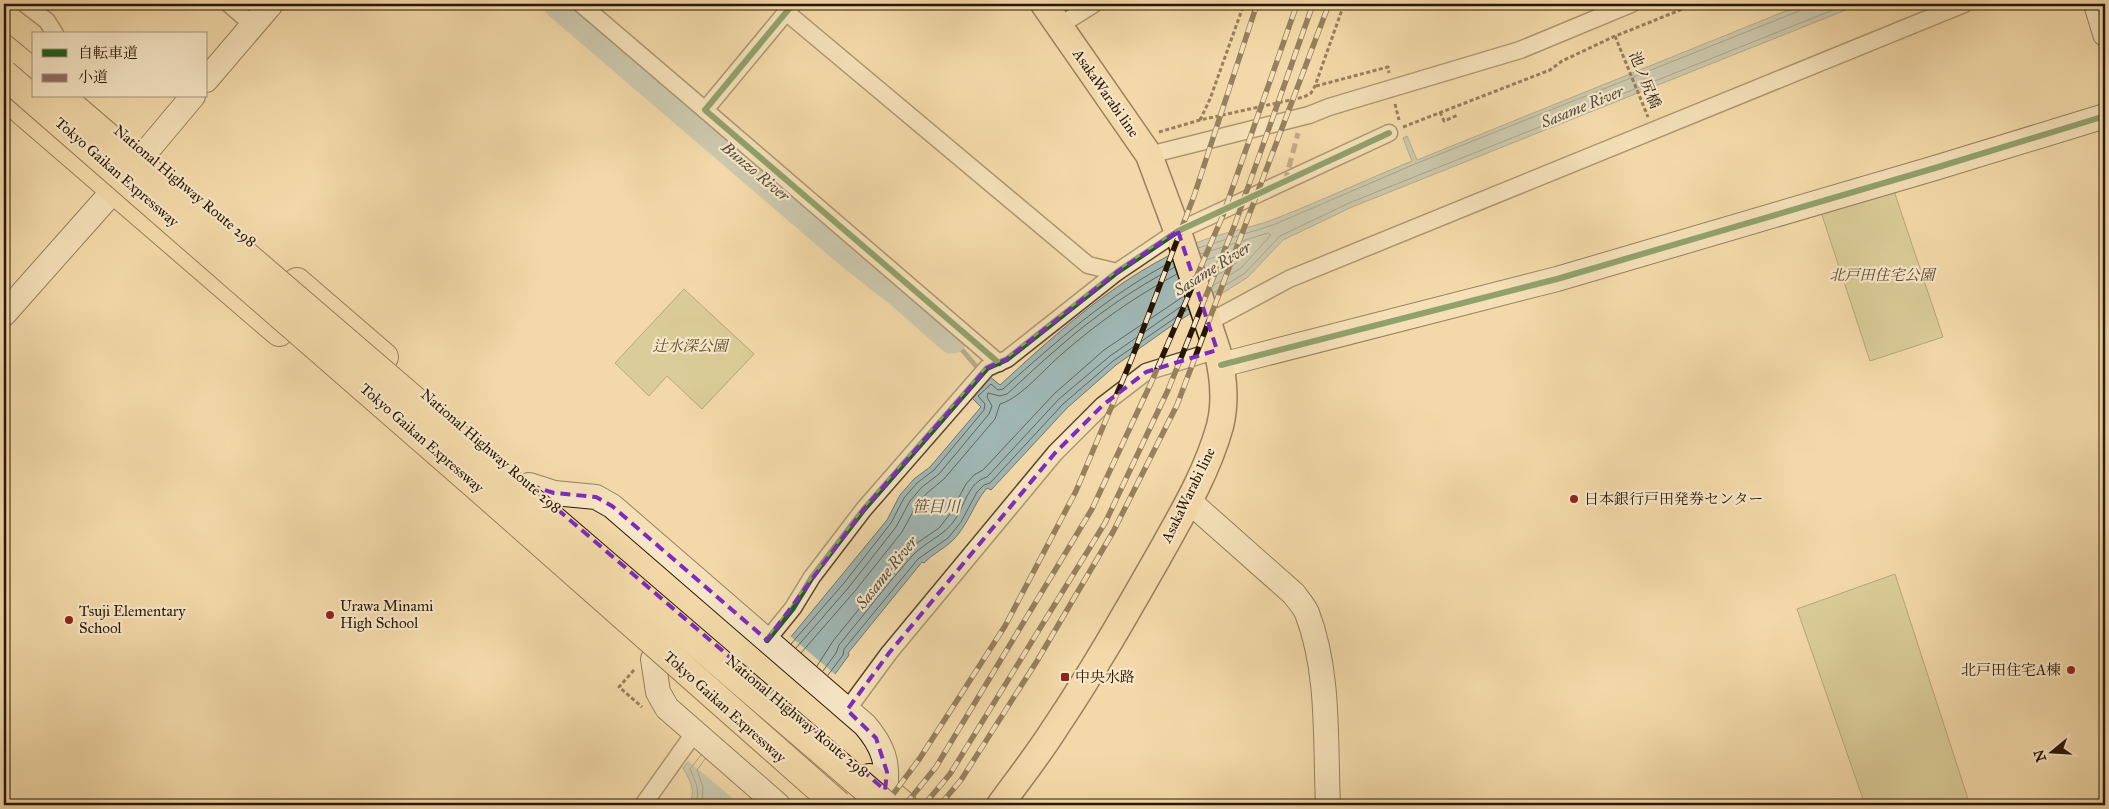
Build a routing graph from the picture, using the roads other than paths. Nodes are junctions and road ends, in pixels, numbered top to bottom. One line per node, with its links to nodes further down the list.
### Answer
1 (25, 4): 13 (street)
2 (229, 4): 11 (street)
3 (271, 4): 11 (street)
4 (581, 4): 25 (street)
5 (1044, 4): 12 (main road, AsakaWarabi line)
6 (1094, 4): 12 (street)
7 (1964, 4): 34 (street)
8 (2096, 4): 14 (street)
9 (1625, 5): 28 (street)
10 (790, 8): 25 (street); 32 (street)
11 (253, 25): 20 (street)
12 (1059, 26): 28 (main road, AsakaWarabi line)
13 (53, 32)
14 (2105, 34)
15 (4, 37): 17 (highway)
16 (4, 49): 18 (highway)
17 (32, 58)
18 (32, 72)
19 (4, 74): 47 (highway, Tokyo Gaikan Expressway, bridge)
20 (208, 78)
21 (62, 98): 44 (highway, Tokyo Gaikan Expressway, bridge)
22 (81, 98): 29 (highway, National Highway Route 298)
23 (191, 98): 29 (street)
24 (10, 104): 30 (highway)
25 (705, 110): 36 (street)
26 (2105, 116): 35 (street)
27 (1389, 133): 31 (street)
28 (1150, 145): 31 (main road, AsakaWarabi line)
29 (145, 153): 30 (street); 37 (highway, National Highway Route 298)
30 (115, 189): 33 (street); 40 (highway)
31 (1180, 236): 32 (street); 34 (main road, AsakaWarabi line)
32 (1117, 272): 36 (street)
33 (4, 314)
34 (1205, 317): 35 (main road, AsakaWarabi line)
35 (1219, 358): 38 (main road, AsakaWarabi line); 41 (street)
36 (999, 363): 39 (street)
37 (529, 485): 39 (street); 44 (highway, National Highway Route 298)
38 (1189, 500): 48 (main road, AsakaWarabi line); 49 (street)
39 (770, 643): 41 (street)
40 (654, 659): 42 (street); 46 (highway)
41 (842, 705): 44 (street)
42 (698, 734): 43 (street); 45 (street)
43 (771, 800)
44 (891, 800)
45 (643, 805)
46 (820, 805)
47 (838, 805)
48 (1000, 805)
49 (1328, 805)

